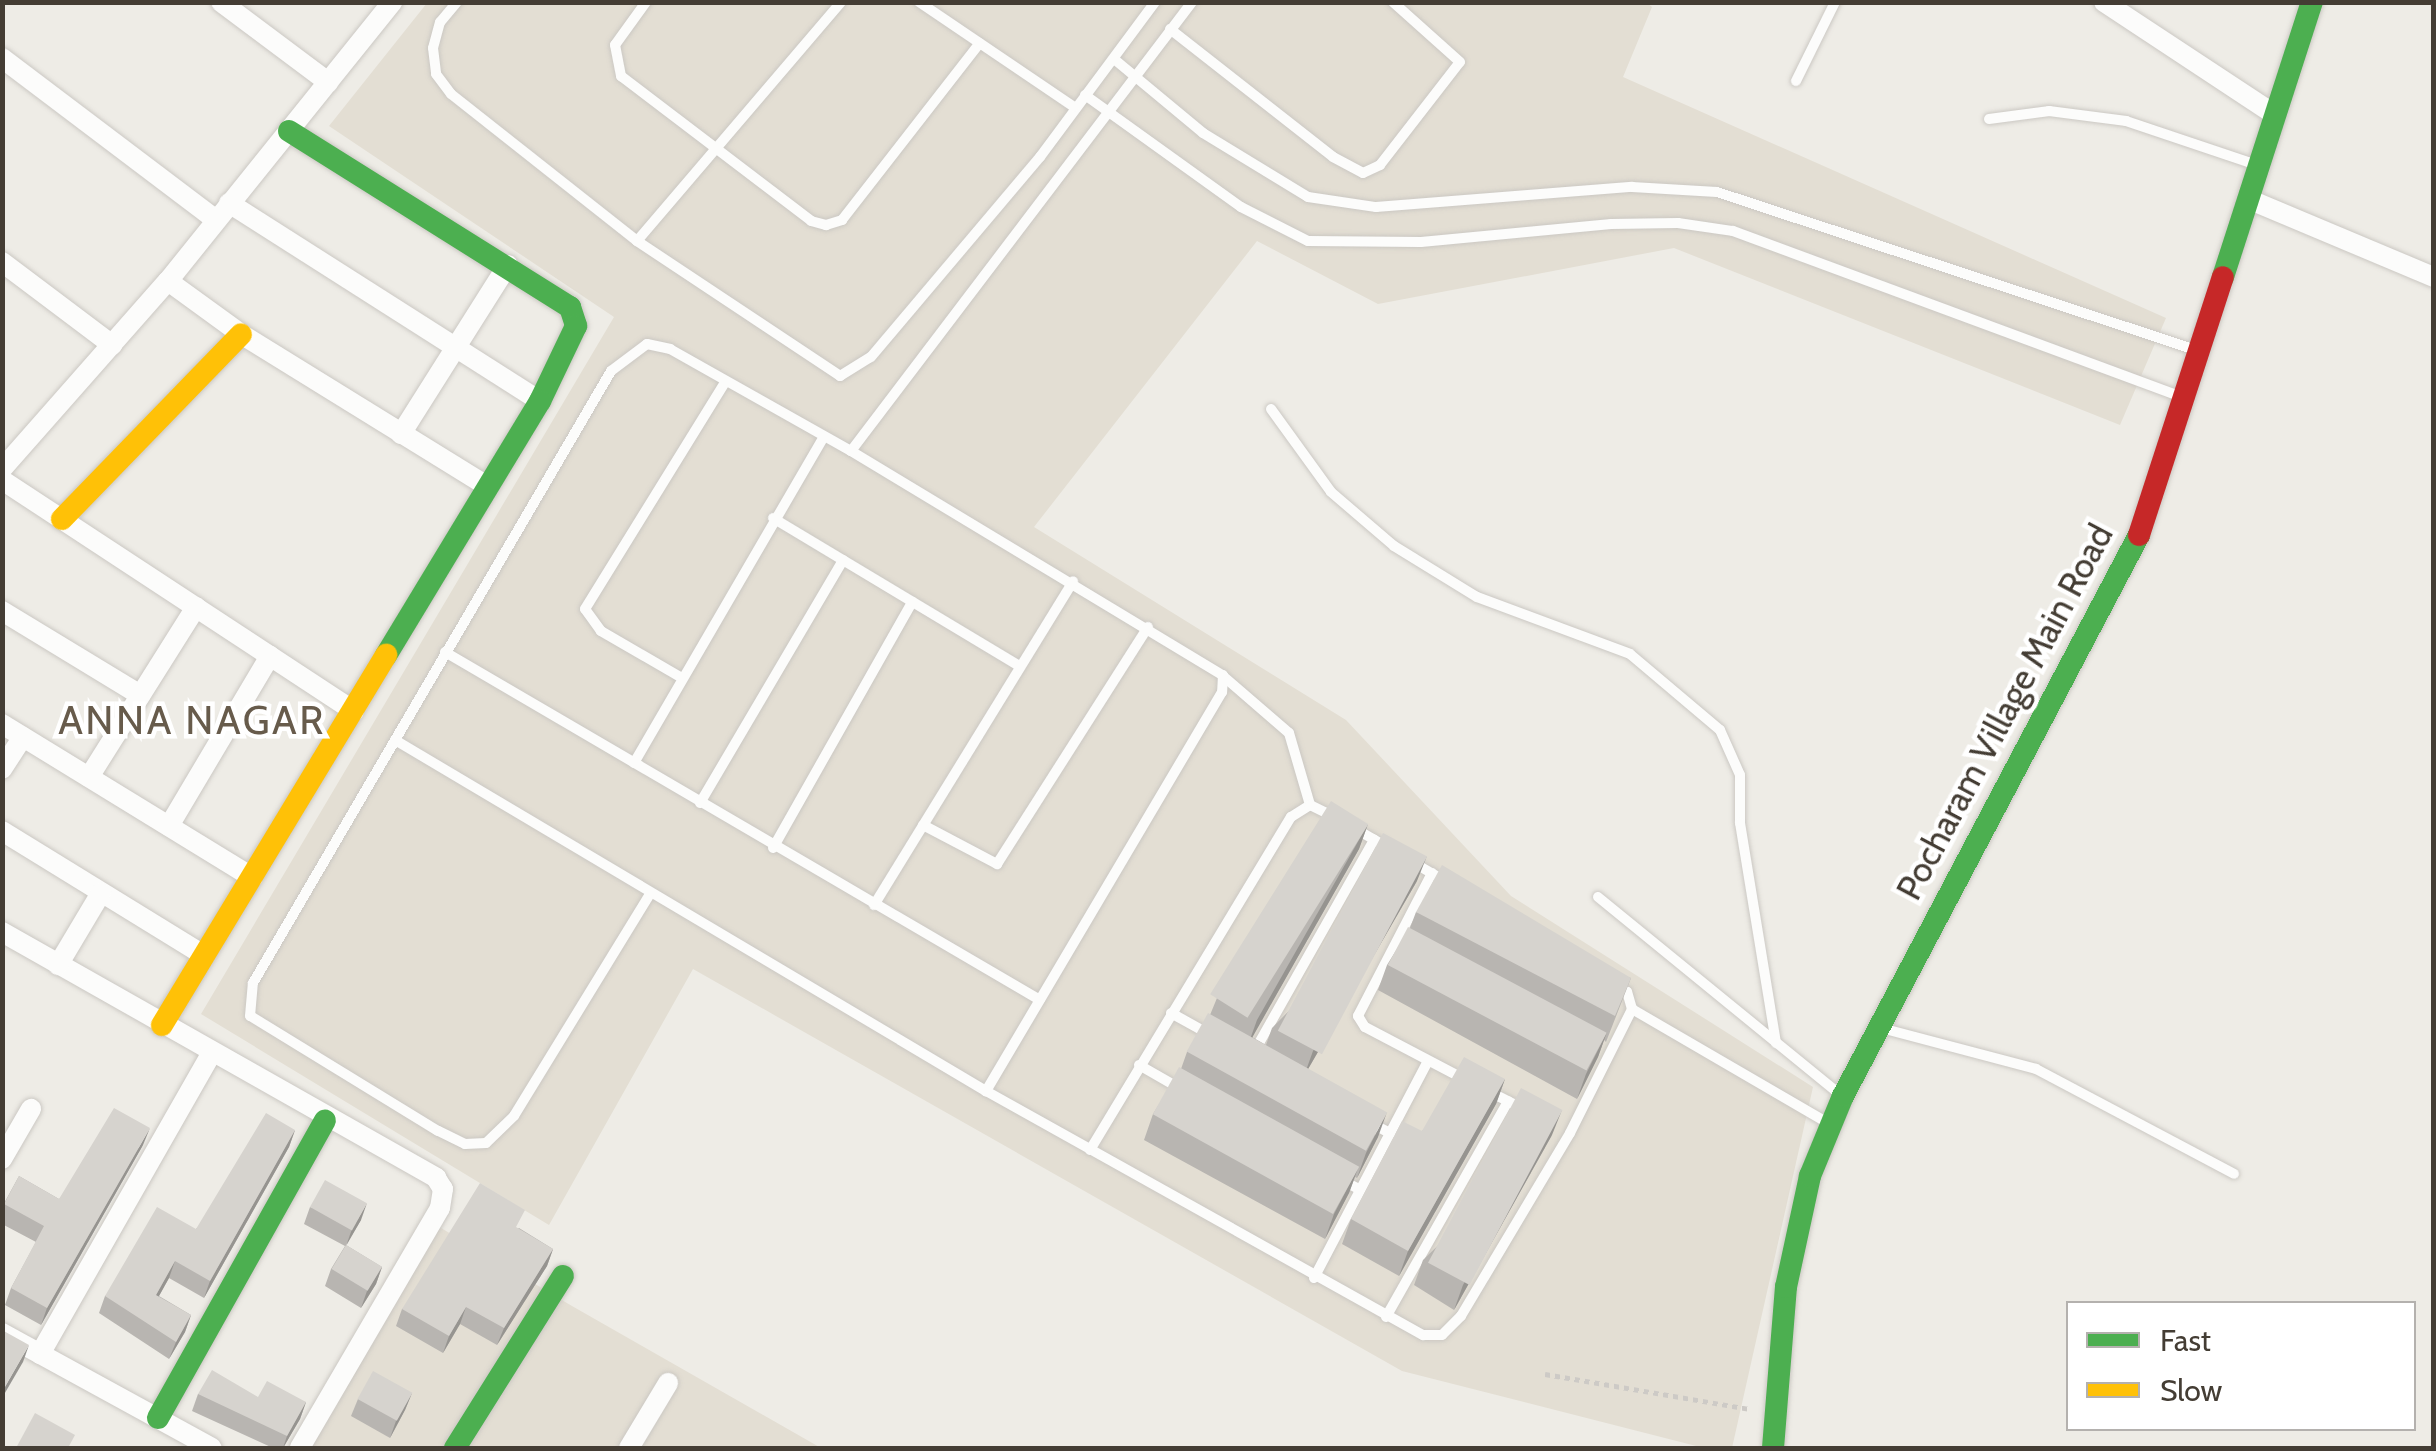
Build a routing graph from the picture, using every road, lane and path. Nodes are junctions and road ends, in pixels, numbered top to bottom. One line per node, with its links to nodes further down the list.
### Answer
1 (220, 2): 19 (street)
2 (392, 2): 19 (street)
3 (457, 2): 30 (lane)
4 (646, 2): 26 (lane)
5 (841, 2): 26 (lane)
6 (919, 2): 14 (lane)
7 (1192, 2): 13 (lane)
8 (1393, 2): 13 (lane)
9 (1836, 2): 18 (lane)
10 (2104, 2): 23 (street)
11 (2312, 2): 23 (street, Pocharam Village Main Road)
12 (1154, 3): 16 (lane)
13 (1170, 29): 17 (lane)
14 (980, 44): 21 (lane); 26 (lane)
15 (2, 58): 29 (street)
16 (1114, 59): 17 (lane); 20 (lane)
17 (1133, 74): 22 (lane); 38 (lane)
18 (1796, 81)
19 (328, 82): 25 (street)
20 (1085, 95): 21 (lane); 22 (lane)
21 (1074, 107): 30 (lane)
22 (1106, 110): 40 (lane); 45 (lane)
23 (2274, 114): 27 (street, Pocharam Village Main Road)
24 (1989, 118): 27 (lane)
25 (288, 131): 29 (street); 32 (street)
26 (716, 148): 30 (lane)
27 (2258, 165): 28 (street, Pocharam Village Main Road)
28 (2248, 199): 33 (street); 38 (street, Pocharam Village Main Road)
29 (222, 212): 34 (street); 37 (street)
30 (636, 241)
31 (2, 262): 36 (street)
32 (508, 265): 37 (street); 41 (street)
33 (2434, 277)
34 (168, 281): 35 (street); 36 (street)
35 (240, 334): 43 (street); 50 (street)
36 (112, 345): 46 (street)
37 (454, 348): 41 (street); 43 (street)
38 (2198, 351): 40 (street, Pocharam Village Main Road)
39 (726, 382): 44 (lane); 57 (lane); 61 (lane)
40 (2181, 397): 94 (street, Pocharam Village Main Road)
41 (540, 401): 48 (street)
42 (1272, 409): 96 (lane)
43 (401, 434): 48 (street)
44 (822, 438): 45 (lane); 49 (lane)
45 (852, 451): 52 (lane)
46 (2, 469)
47 (2, 480): 50 (street)
48 (489, 487): 63 (street)
49 (773, 518): 51 (lane); 61 (lane)
50 (62, 519): 54 (street)
51 (843, 560): 53 (lane); 70 (lane)
52 (1074, 581): 56 (lane); 59 (lane)
53 (912, 602): 59 (lane); 76 (lane)
54 (196, 607): 58 (street); 62 (street)
55 (2, 611): 62 (street)
56 (1148, 626): 60 (lane); 72 (lane)
57 (445, 652): 66 (lane); 67 (lane)
58 (270, 656): 63 (street); 73 (street)
59 (1019, 666): 72 (lane)
60 (1222, 675): 71 (lane); 90 (lane)
61 (682, 678): 67 (lane)
62 (140, 695): 69 (street)
63 (354, 712): 78 (street)
64 (2, 724): 65 (street)
65 (23, 737): 68 (street); 69 (street)
66 (394, 740): 81 (lane); 81 (lane)
67 (634, 763): 70 (lane)
68 (2, 769)
69 (88, 777): 73 (street)
70 (700, 804): 76 (lane)
71 (1310, 806): 75 (lane); 92 (lane)
72 (923, 825): 83 (lane)
73 (169, 826): 78 (street)
74 (2, 831): 79 (street)
75 (1374, 840): 77 (lane); 101 (lane)
76 (773, 848): 83 (lane)
77 (1432, 873): 80 (lane); 85 (lane)
78 (253, 878): 87 (street)
79 (100, 893): 87 (street); 88 (street)
80 (1464, 893)
81 (650, 894): 105 (lane)
82 (1598, 897): 96 (lane)
83 (874, 906): 90 (lane)
84 (2, 932): 88 (street)
85 (1395, 940): 86 (lane); 102 (lane)
86 (1412, 949)
87 (204, 956): 93 (street)
88 (58, 964): 93 (street)
89 (1611, 982): 91 (lane)
90 (1040, 1000): 105 (lane)
91 (1632, 1009): 100 (lane); 114 (lane)
92 (1171, 1013): 95 (lane); 103 (lane)
93 (162, 1025): 99 (street)
94 (1879, 1027): 107 (street, Pocharam Village Main Road); 120 (lane)
95 (1219, 1040)
96 (1776, 1043): 107 (lane)
97 (1594, 1045): 100 (lane)
98 (1235, 1048): 101 (lane)
99 (211, 1054): 112 (street); 126 (street)
100 (1611, 1054): 116 (lane)
101 (1251, 1057): 104 (lane)
102 (1428, 1061): 108 (lane); 115 (lane)
103 (1139, 1066): 106 (lane); 117 (lane)
104 (1268, 1066)
105 (986, 1091): 117 (lane)
106 (1190, 1094)
107 (1842, 1096): 114 (street, Pocharam Village Main Road)
108 (1508, 1101): 111 (lane); 124 (lane)
109 (31, 1109): 118 (street)
110 (1355, 1114): 115 (lane)
111 (1539, 1117)
112 (325, 1121): 130 (street); 132 (street)
113 (1554, 1125): 116 (lane)
114 (1831, 1125): 129 (street, Pocharam Village Main Road)
115 (1390, 1133): 121 (lane)
116 (1570, 1133): 124 (lane)
117 (1090, 1150): 123 (lane)
118 (2, 1158)
119 (1325, 1170): 121 (lane)
120 (2234, 1174)
121 (1359, 1189): 123 (lane)
122 (564, 1276): 133 (street)
123 (1314, 1278): 124 (lane)
124 (1386, 1317)
125 (2, 1333): 126 (street)
126 (40, 1354): 130 (street)
127 (1545, 1374): 129 (path)
128 (668, 1383): 134 (street)
129 (1778, 1414): 135 (street, Pocharam Village Main Road)
130 (158, 1418): 131 (street)
131 (212, 1448)
132 (300, 1448)
133 (455, 1448)
134 (628, 1448)
135 (1774, 1448)

